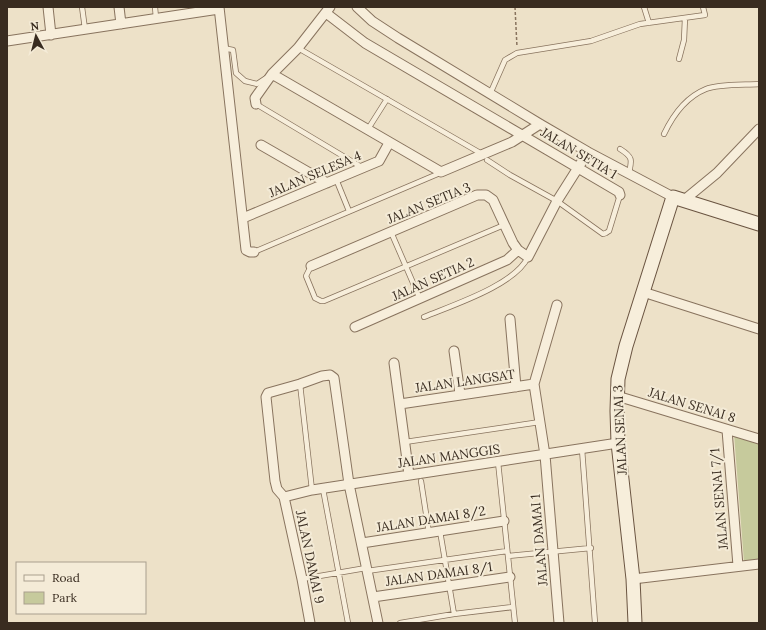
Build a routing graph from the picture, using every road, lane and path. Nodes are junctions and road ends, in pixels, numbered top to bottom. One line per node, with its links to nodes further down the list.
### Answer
1 (48, 7): 17 (street)
2 (82, 7): 16 (lane)
3 (119, 7): 15 (street)
4 (155, 7): 12 (lane)
5 (357, 7): 25 (street)
6 (515, 7): 21 (path)
7 (644, 7): 14 (lane)
8 (703, 7): 13 (lane)
9 (219, 8): 10 (street); 19 (street)
10 (202, 9): 12 (street)
11 (328, 10): 20 (street); 32 (street, JALAN SETIA 1)
12 (156, 18): 15 (street)
13 (685, 18): 14 (lane); 22 (lane)
14 (649, 23): 21 (lane)
15 (121, 24): 16 (street)
16 (85, 30): 17 (street)
17 (51, 35): 18 (street)
18 (7, 41)
19 (223, 48): 23 (lane); 48 (street)
20 (298, 48): 23 (street); 26 (lane)
21 (517, 53): 25 (lane)
22 (679, 59)
23 (272, 74): 27 (street); 30 (street)
24 (759, 84): 31 (lane)
25 (490, 94): 28 (street)
26 (387, 99): 30 (lane); 37 (lane)
27 (256, 104): 38 (lane)
28 (540, 124): 32 (street); 36 (street)
29 (759, 129): 45 (street)
30 (368, 130): 33 (street)
31 (664, 134)
32 (523, 135): 37 (street); 39 (street, JALAN SETIA 1)
33 (389, 143): 38 (street, JALAN SELESA 4); 40 (street)
34 (261, 145): 43 (street)
35 (620, 149): 41 (lane)
36 (588, 152): 39 (street); 41 (street)
37 (485, 157): 40 (street); 46 (lane)
38 (363, 168): 42 (street, JALAN SELESA 4)
39 (579, 169): 44 (street, JALAN SETIA 1); 46 (street)
40 (441, 172): 47 (lane)
41 (629, 173): 45 (street)
42 (336, 179): 43 (street, JALAN SELESA 4); 47 (lane)
43 (327, 183): 48 (street, JALAN SELESA 4)
44 (620, 195): 46 (lane)
45 (678, 199): 49 (street); 57 (street, JALAN SENAI 3)
46 (557, 201): 54 (street)
47 (349, 211): 53 (lane)
48 (243, 218): 53 (street)
49 (759, 224)
50 (504, 225): 51 (street, JALAN SETIA 3); 52 (street, JALAN SETIA 3); 56 (lane)
51 (391, 232): 55 (street, JALAN SETIA 3); 56 (lane)
52 (518, 250): 54 (street, JALAN SETIA 3); 58 (street, JALAN SETIA 2)
53 (254, 252)
54 (528, 257): 60 (lane)
55 (311, 266): 56 (lane)
56 (405, 267): 58 (lane)
57 (643, 292): 63 (street); 70 (street, JALAN SENAI 3)
58 (420, 299): 62 (street, JALAN SETIA 2)
59 (557, 305): 67 (street)
60 (424, 317)
61 (510, 319): 68 (street)
62 (355, 327)
63 (759, 329)
64 (454, 351): 69 (street)
65 (394, 363): 71 (street)
66 (300, 384): 82 (street); 84 (lane); 85 (street, JALAN DAMAI 9)
67 (534, 384): 68 (street, JALAN LANGSAT); 72 (street, JALAN DAMAI 1)
68 (516, 387): 69 (street, JALAN LANGSAT)
69 (460, 394): 71 (street, JALAN LANGSAT)
70 (617, 396): 73 (street, JALAN SENAI 8); 76 (street, JALAN SENAI 3)
71 (400, 404): 75 (street)
72 (540, 422): 75 (lane); 78 (street, JALAN DAMAI 1)
73 (727, 430): 74 (street, JALAN SENAI 8); 95 (street, JALAN SENAI 7/1)
74 (759, 439)
75 (405, 442): 80 (street)
76 (618, 443): 77 (street, JALAN MANGGIS); 100 (street, JALAN SENAI 3)
77 (582, 449): 78 (street, JALAN MANGGIS); 90 (lane)
78 (545, 455): 79 (street, JALAN MANGGIS); 91 (street, JALAN DAMAI 1)
79 (498, 462): 80 (street, JALAN MANGGIS); 86 (lane)
80 (410, 475): 82 (street, JALAN MANGGIS)
81 (421, 481): 88 (lane)
82 (349, 484): 83 (street, JALAN MANGGIS); 89 (street)
83 (323, 488): 84 (street, JALAN MANGGIS); 97 (lane)
84 (312, 490): 85 (street, JALAN MANGGIS)
85 (284, 497): 99 (street, JALAN DAMAI 9)
86 (504, 521): 87 (street, JALAN DAMAI 8/2); 92 (lane)
87 (440, 531): 88 (street, JALAN DAMAI 8/2); 93 (lane)
88 (429, 533): 89 (street, JALAN DAMAI 8/2)
89 (362, 543): 96 (street)
90 (591, 548): 91 (lane); 111 (lane)
91 (553, 551): 92 (lane); 110 (street, JALAN DAMAI 1)
92 (507, 553): 93 (lane); 98 (lane)
93 (445, 560): 96 (lane); 101 (lane)
94 (759, 564): 95 (street)
95 (738, 566): 100 (street)
96 (366, 569): 97 (lane); 102 (street)
97 (338, 573): 99 (lane); 106 (lane)
98 (510, 577): 101 (street, JALAN DAMAI 8/1); 103 (lane)
99 (302, 579): 105 (street, JALAN DAMAI 9)
100 (633, 579): 112 (street, JALAN SENAI 3)
101 (449, 586): 102 (street, JALAN DAMAI 8/1); 104 (lane)
102 (372, 597): 107 (street)
103 (513, 607): 104 (lane); 109 (lane)
104 (454, 614): 108 (lane)
105 (310, 623)
106 (348, 623)
107 (378, 623)
108 (400, 623)
109 (515, 623)
110 (559, 623)
111 (595, 623)
112 (635, 623)

